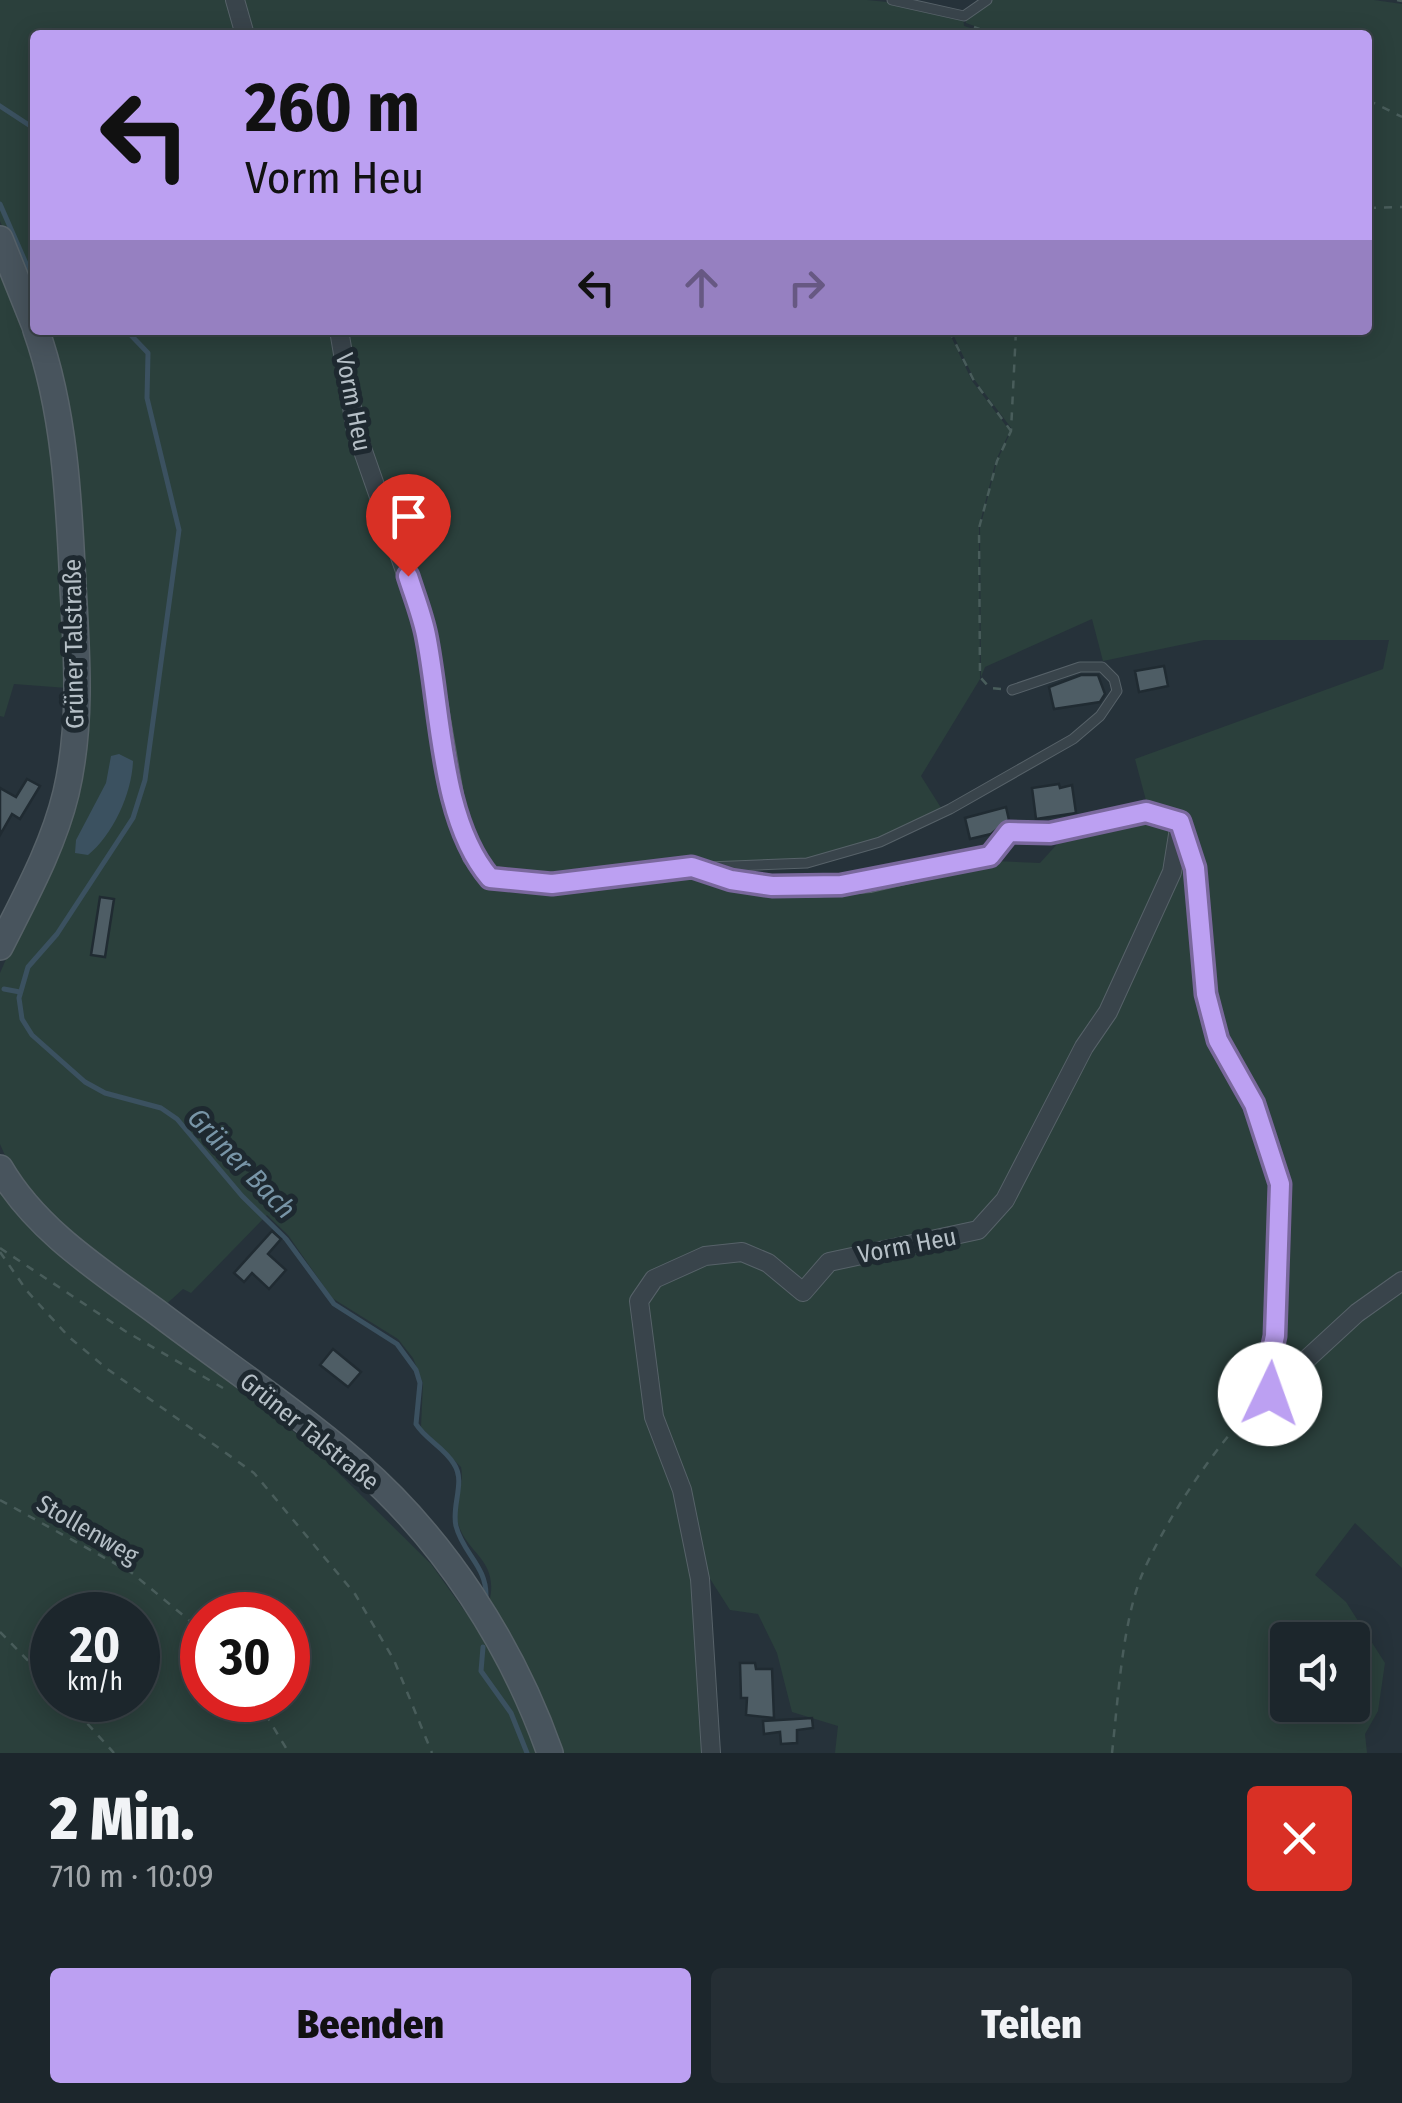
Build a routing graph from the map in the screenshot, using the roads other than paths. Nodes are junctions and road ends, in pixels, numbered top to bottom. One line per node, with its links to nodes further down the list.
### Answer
1 (235, 0): 4 (street)
2 (892, 0): 3 (lane)
3 (987, 0)
4 (244, 30)
5 (0, 238): 6 (main road, Grüner Talstraße)
6 (30, 313)
7 (38, 335): 12 (main road, Grüner Talstraße)
8 (340, 335): 11 (street, Vorm Heu)
9 (1012, 690): 11 (lane)
10 (1180, 822): 11 (street, Vorm Heu); 14 (street); 16 (street, Vorm Heu)
11 (692, 867)
12 (0, 947)
13 (0, 1168): 15 (main road, Grüner Talstraße)
14 (1402, 1281)
15 (550, 1753)
16 (711, 1753)

